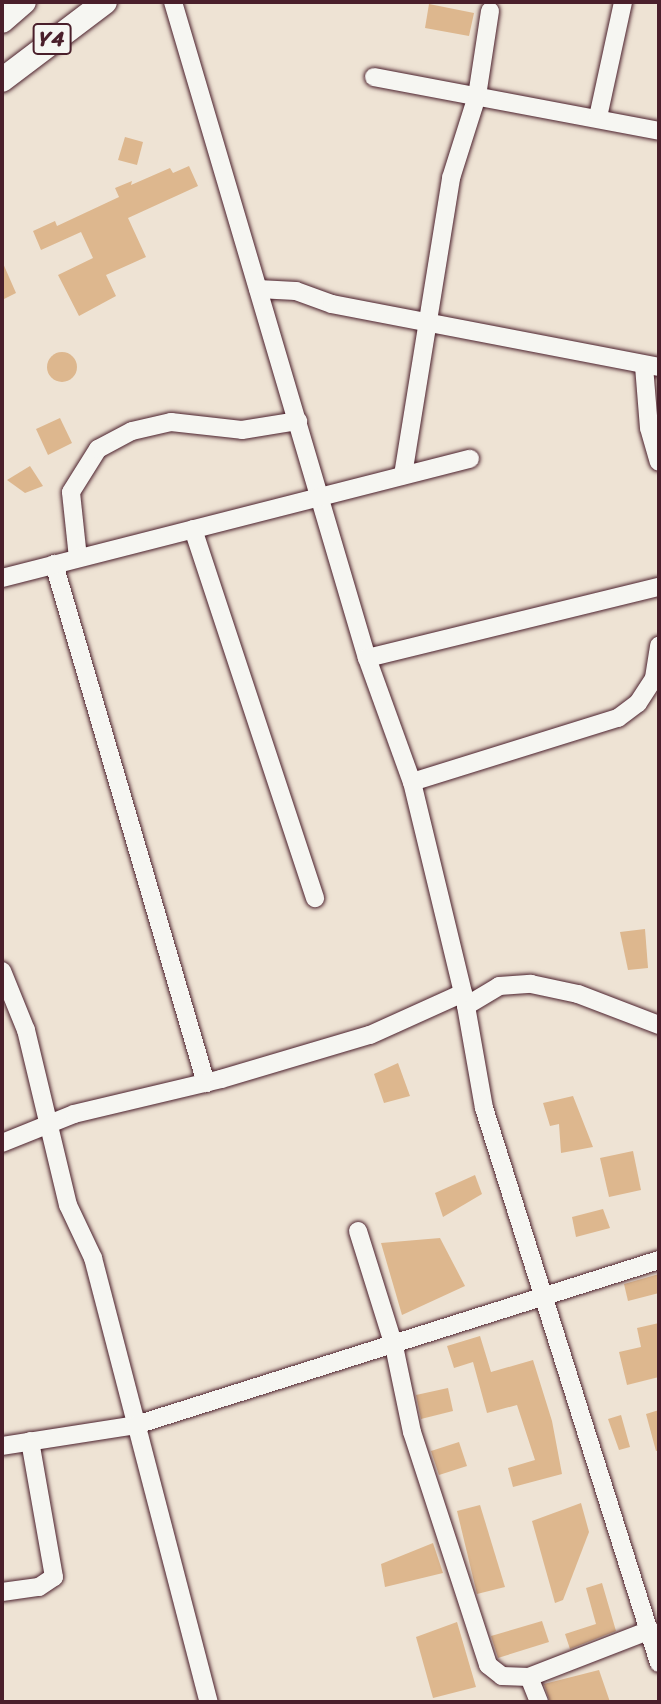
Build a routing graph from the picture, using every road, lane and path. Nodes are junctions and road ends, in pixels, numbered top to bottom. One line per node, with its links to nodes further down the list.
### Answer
1 (24, 2): 6 (highway, Y4)
2 (105, 2): 8 (highway, Y4)
3 (173, 2): 12 (street)
4 (623, 2): 10 (street)
5 (490, 11): 9 (street)
6 (2, 21)
7 (374, 77): 9 (street)
8 (2, 80)
9 (477, 96): 10 (street); 13 (street)
10 (598, 117): 11 (street)
11 (659, 131)
12 (258, 289): 13 (street); 15 (street)
13 (429, 324): 14 (street); 18 (street)
14 (652, 367): 17 (street)
15 (298, 421): 19 (street); 21 (street)
16 (470, 459): 18 (street)
17 (659, 462)
18 (403, 475): 19 (street)
19 (319, 496): 20 (street); 26 (street)
20 (193, 529): 21 (street); 28 (street)
21 (78, 558): 22 (street)
22 (54, 564): 23 (street); 32 (street)
23 (2, 578)
24 (659, 587): 26 (street)
25 (659, 645): 27 (street)
26 (367, 658): 27 (street)
27 (412, 782): 30 (street)
28 (315, 898)
29 (2, 974): 33 (street)
30 (465, 999): 31 (street); 32 (street); 37 (street)
31 (659, 1025)
32 (206, 1083): 33 (street)
33 (49, 1126): 34 (street); 39 (street)
34 (2, 1143)
35 (358, 1231): 38 (street)
36 (659, 1260): 37 (street)
37 (543, 1296): 38 (street); 43 (street)
38 (394, 1346): 39 (street); 45 (street)
39 (136, 1424): 40 (street); 46 (street)
40 (30, 1441): 41 (street); 42 (street)
41 (2, 1447)
42 (2, 1592)
43 (654, 1632): 44 (street); 45 (street)
44 (659, 1663)
45 (529, 1677): 47 (street)
46 (209, 1702)
47 (539, 1702)

